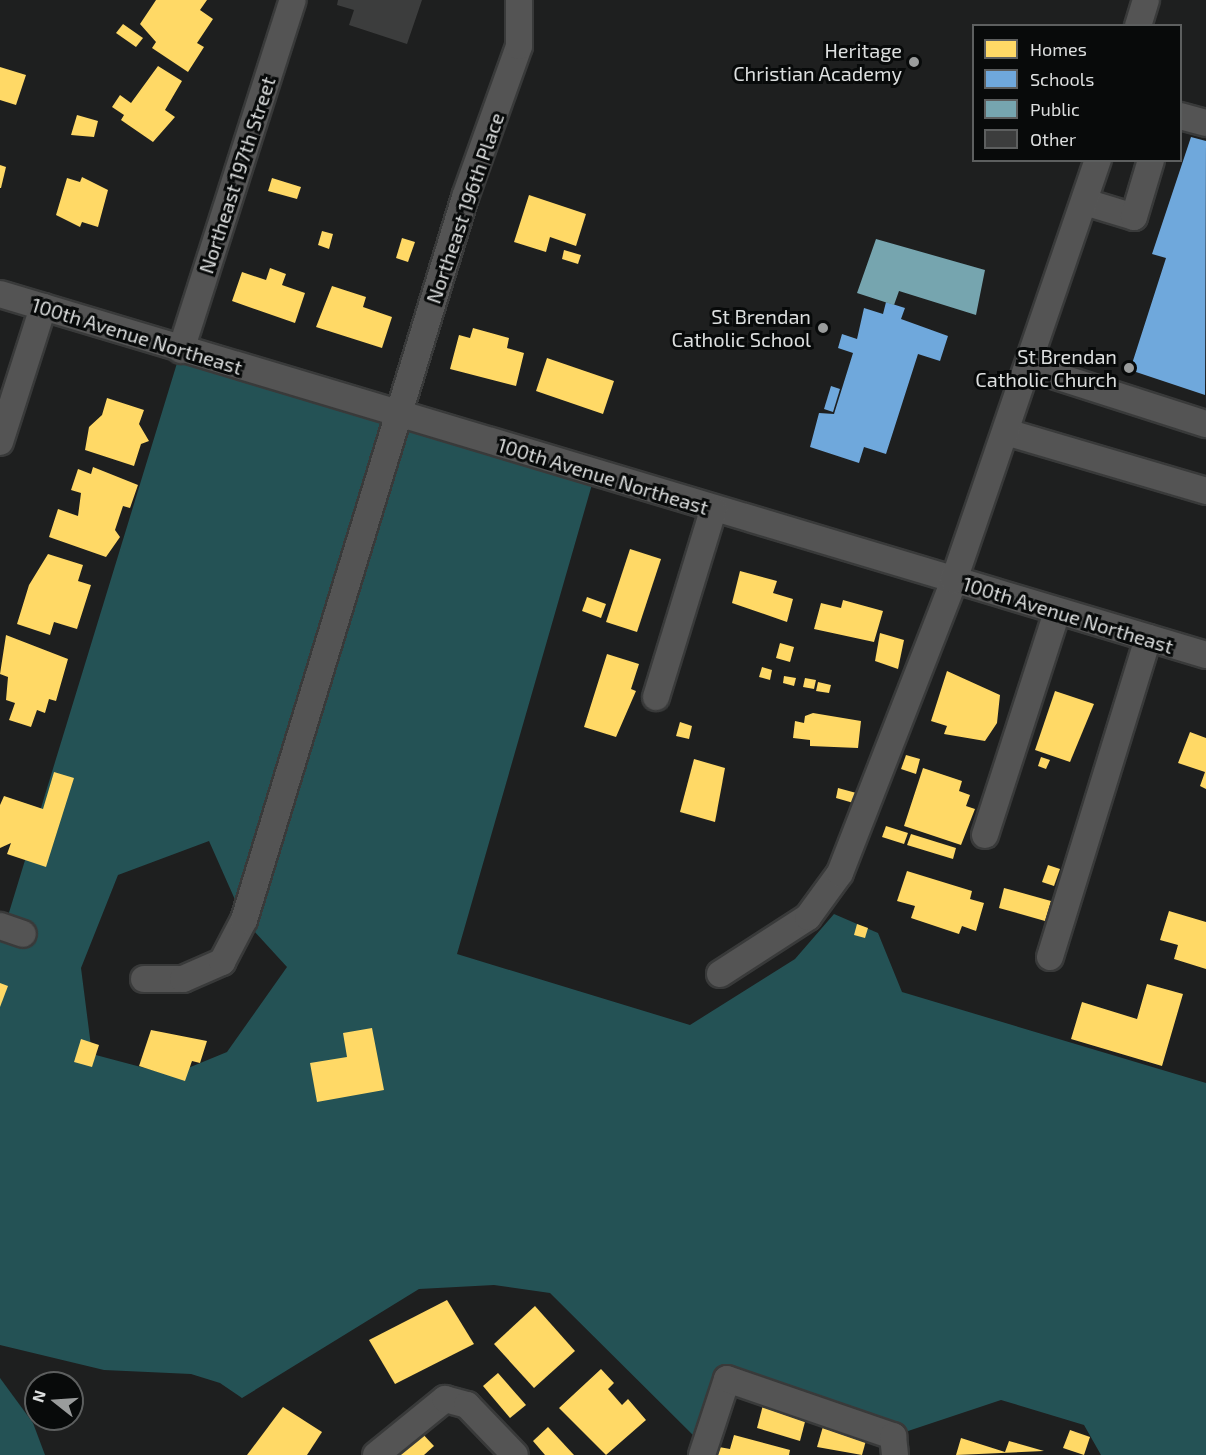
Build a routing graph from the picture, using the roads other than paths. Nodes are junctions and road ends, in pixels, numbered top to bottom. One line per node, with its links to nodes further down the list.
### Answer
1 (292, 0): 12 (street, Northeast 197th Street)
2 (519, 0): 14 (street, Northeast 196th Place)
3 (1146, 0): 4 (street)
4 (1139, 24)
5 (1182, 117): 6 (street)
6 (1206, 123)
7 (1097, 162): 9 (street)
8 (1150, 162): 9 (street)
9 (1085, 202): 13 (street)
10 (0, 294): 11 (street, 100th Avenue Northeast)
11 (43, 307): 12 (street, 100th Avenue Northeast); 17 (street)
12 (181, 350): 14 (street, 100th Avenue Northeast)
13 (1028, 367): 15 (street); 16 (street)
14 (398, 415): 19 (street, 100th Avenue Northeast); 28 (street, Northeast 196th Place)
15 (1206, 424)
16 (1006, 432): 18 (street); 20 (street)
17 (0, 442)
18 (1206, 490)
19 (713, 510): 20 (street, 100th Avenue Northeast); 24 (street)
20 (954, 580): 21 (street, 100th Avenue Northeast); 27 (street)
21 (1057, 612): 22 (street, 100th Avenue Northeast); 25 (street)
22 (1148, 638): 23 (street, 100th Avenue Northeast); 26 (street)
23 (1206, 655)
24 (656, 697)
25 (985, 835)
26 (1050, 957)
27 (720, 974)
28 (144, 979)
29 (376, 1455): 30 (street)
30 (514, 1455)
31 (702, 1455): 32 (street)
32 (895, 1455)

